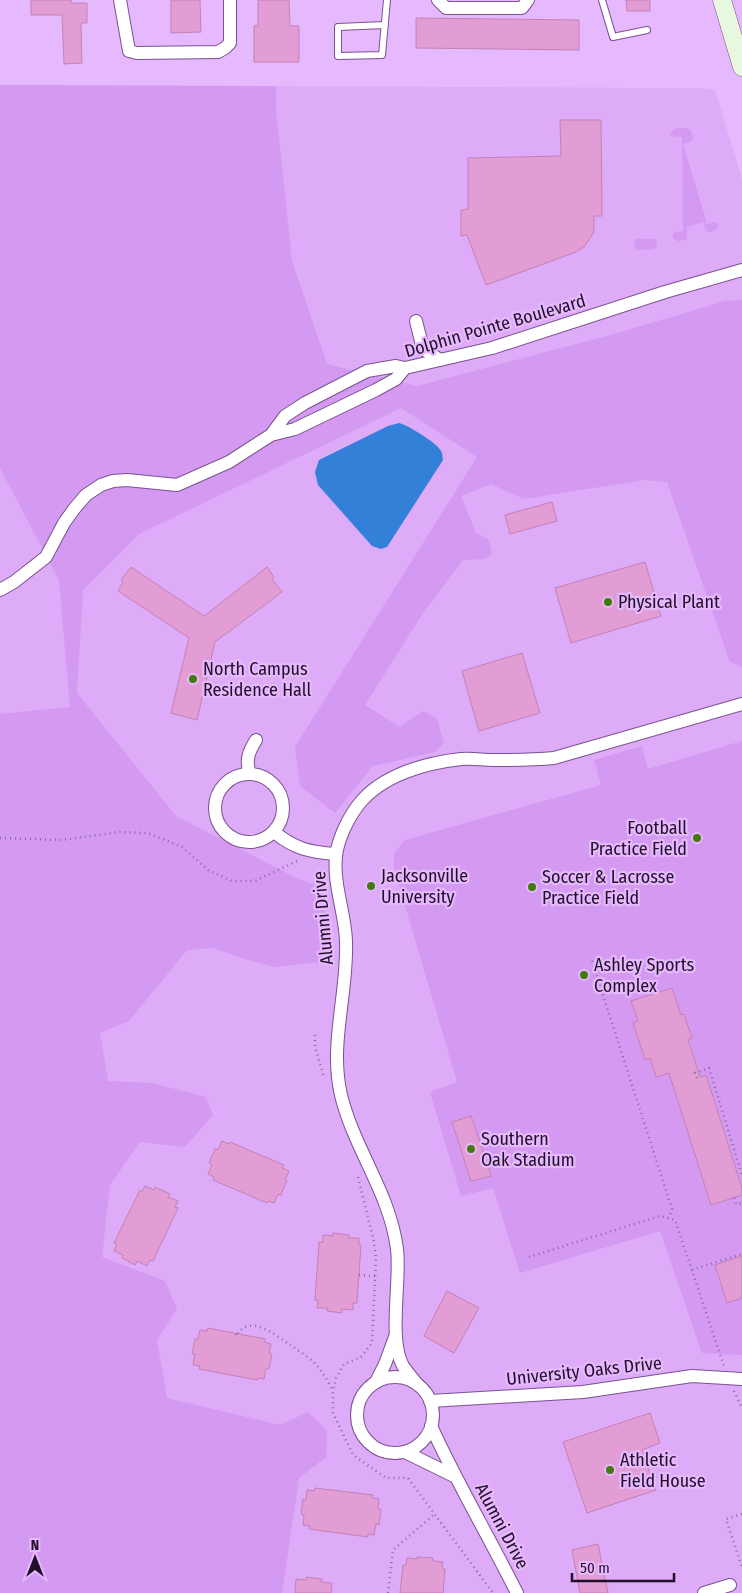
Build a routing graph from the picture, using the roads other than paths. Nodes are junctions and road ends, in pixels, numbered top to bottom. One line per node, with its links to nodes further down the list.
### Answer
1 (120, 0): 2 (street)
2 (230, 0)
3 (387, 0): 8 (lane)
4 (438, 0): 5 (street)
5 (528, 0)
6 (602, 0): 9 (lane)
7 (722, 0): 10 (main road)
8 (385, 25): 8 (lane)
9 (647, 30)
10 (742, 68)
11 (742, 270): 13 (street, Dolphin Pointe Boulevard)
12 (416, 321): 13 (street)
13 (440, 360): 14 (street, Dolphin Pointe Boulevard)
14 (405, 368): 15 (street, Dolphin Pointe Boulevard); 15 (street)
15 (271, 435): 16 (street, Dolphin Pointe Boulevard)
16 (0, 590)
17 (742, 704): 21 (street, Alumni Drive)
18 (256, 740): 19 (street)
19 (250, 774): 20 (street); 20 (street)
20 (274, 832): 21 (street)
21 (336, 854): 22 (street, Alumni Drive)
22 (395, 1337): 24 (street, Alumni Drive); 25 (street, Alumni Drive)
23 (742, 1379): 26 (street, University Oaks Drive)
24 (376, 1382): 25 (street); 28 (street)
25 (418, 1385): 26 (street)
26 (430, 1401): 27 (street)
27 (431, 1426): 28 (street); 29 (street, Alumni Drive)
28 (405, 1452): 29 (street, Alumni Drive)
29 (454, 1476): 31 (street, Alumni Drive)
30 (730, 1586): 32 (street)
31 (517, 1593)
32 (704, 1593)

